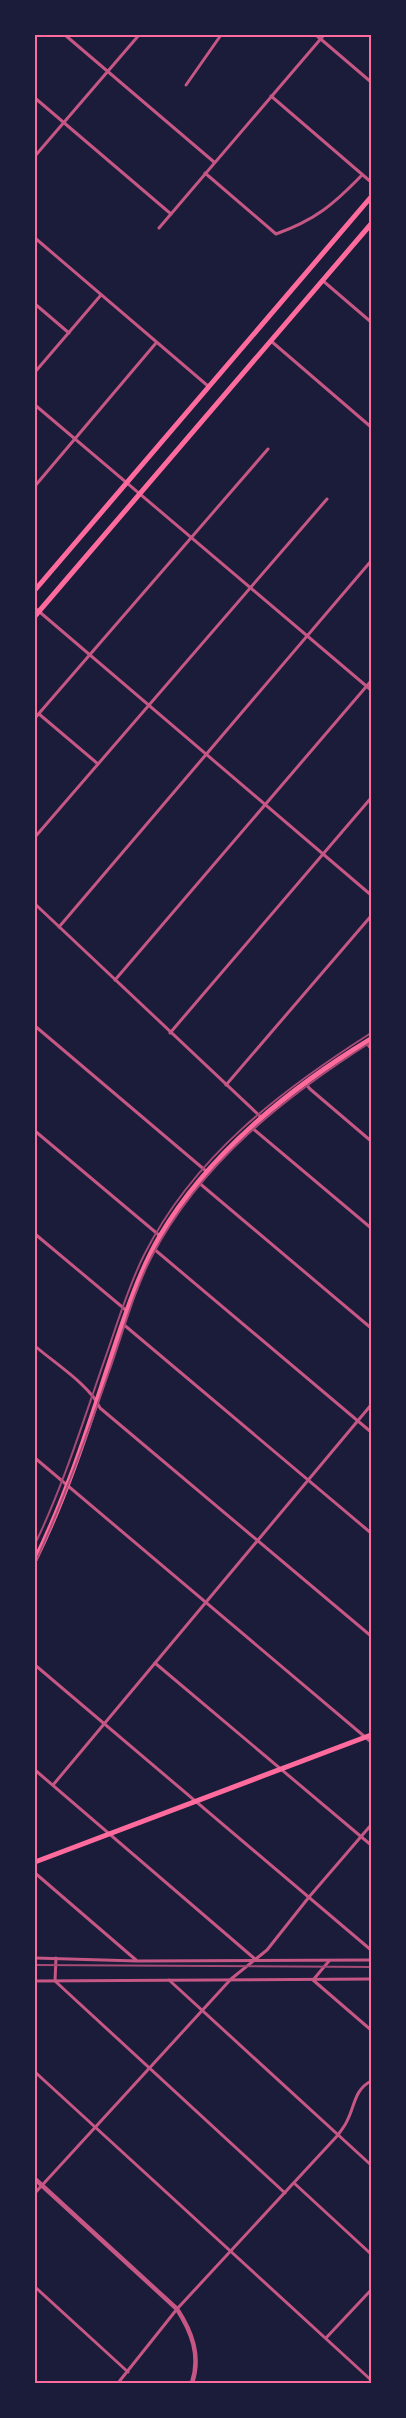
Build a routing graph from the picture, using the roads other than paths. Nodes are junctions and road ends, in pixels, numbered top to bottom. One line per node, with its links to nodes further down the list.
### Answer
1 (65, 35): 7 (street)
2 (140, 35): 7 (street)
3 (221, 35): 9 (street)
4 (316, 35): 6 (street)
5 (324, 35): 6 (street)
6 (320, 39): 8 (street); 10 (street)
7 (108, 71): 12 (street); 14 (street)
8 (371, 82)
9 (186, 85)
10 (271, 96): 14 (street); 16 (street)
11 (35, 98): 12 (street)
12 (64, 122): 13 (street); 19 (street)
13 (35, 156)
14 (214, 162): 15 (street)
15 (205, 173): 16 (street); 19 (street)
16 (362, 175): 17 (street)
17 (371, 182)
18 (371, 197): 31 (main road)
19 (171, 214): 21 (street)
20 (371, 224): 23 (main road)
21 (159, 228)
22 (35, 238): 24 (street)
23 (322, 280): 26 (street); 28 (main road)
24 (101, 295): 27 (street); 29 (street)
25 (35, 304): 27 (street)
26 (371, 322)
27 (69, 333): 30 (street)
28 (270, 341): 33 (street); 38 (main road)
29 (156, 343): 31 (street); 34 (street)
30 (35, 372)
31 (208, 386): 36 (main road)
32 (35, 405): 34 (street)
33 (371, 427)
34 (75, 439): 36 (street); 37 (street)
35 (268, 449): 40 (street)
36 (128, 482): 38 (street); 43 (main road)
37 (35, 486)
38 (141, 493): 40 (street); 44 (main road)
39 (326, 498): 42 (street)
40 (192, 537): 42 (street); 46 (street)
41 (371, 561): 45 (street)
42 (250, 586): 45 (street); 50 (street)
43 (35, 590)
44 (36, 612): 46 (street)
45 (308, 636): 48 (street); 53 (street)
46 (91, 655): 50 (street); 51 (street)
47 (371, 681): 48 (street)
48 (367, 686): 49 (street); 56 (street)
49 (371, 690)
50 (149, 705): 53 (street); 54 (street)
51 (39, 714): 52 (street); 54 (street)
52 (35, 718)
53 (207, 755): 56 (street); 63 (street)
54 (98, 764): 57 (street)
55 (371, 798): 58 (street)
56 (265, 804): 58 (street); 64 (street)
57 (35, 837)
58 (323, 854): 59 (street); 66 (street)
59 (371, 895)
60 (37, 906): 61 (street); 63 (street)
61 (35, 911)
62 (371, 916): 70 (street)
63 (59, 927): 64 (street)
64 (115, 980): 66 (street)
65 (35, 1026): 75 (street)
66 (170, 1033): 70 (street)
67 (368, 1040): 68 (street); 69 (main road)
68 (371, 1049)
69 (306, 1084): 71 (main road); 74 (street)
70 (226, 1085): 71 (street)
71 (262, 1118): 72 (main road)
72 (251, 1127): 75 (main road); 77 (street)
73 (35, 1131): 79 (street)
74 (371, 1141)
75 (206, 1171): 76 (main road)
76 (198, 1182): 79 (main road); 83 (street)
77 (371, 1228)
78 (35, 1234): 81 (street)
79 (160, 1236): 80 (main road)
80 (154, 1249): 81 (main road); 87 (street)
81 (127, 1311): 82 (main road)
82 (122, 1324): 85 (main road); 90 (street)
83 (371, 1328)
84 (35, 1346): 85 (street)
85 (97, 1401): 91 (main road); 93 (street)
86 (371, 1405): 87 (street)
87 (358, 1421): 88 (street); 90 (street)
88 (371, 1432)
89 (35, 1458): 91 (street)
90 (308, 1481): 92 (street); 93 (street)
91 (67, 1485): 94 (main road); 95 (street)
92 (371, 1534)
93 (258, 1541): 95 (street); 96 (street)
94 (36, 1557)
95 (206, 1602): 97 (street); 100 (street)
96 (371, 1636)
97 (155, 1663): 99 (street); 103 (street)
98 (35, 1665): 99 (street)
99 (103, 1724): 104 (street); 105 (street)
100 (368, 1736): 101 (street); 103 (main road)
101 (371, 1742)
102 (35, 1770): 104 (street)
103 (280, 1770): 105 (main road); 108 (street)
104 (53, 1784): 107 (street)
105 (196, 1802): 107 (main road); 112 (street)
106 (371, 1825): 108 (street)
107 (111, 1833): 110 (main road); 116 (street)
108 (361, 1836): 109 (street); 112 (street)
109 (371, 1845)
110 (35, 1862)
111 (35, 1873): 119 (street)
112 (308, 1897): 113 (street); 116 (street)
113 (371, 1950)
114 (35, 1958): 115 (street)
115 (56, 1958): 119 (street); 125 (street)
116 (255, 1959): 117 (street); 119 (street); 120 (street)
117 (329, 1960): 118 (street); 123 (street)
118 (371, 1960)
119 (137, 1961)
120 (231, 1979): 122 (street); 123 (street); 126 (street)
121 (371, 1979): 123 (street)
122 (169, 1980): 125 (street); 126 (street)
123 (312, 1980): 127 (street)
124 (35, 1981): 125 (street)
125 (55, 1981): 128 (street)
126 (202, 2010): 128 (street); 132 (street)
127 (371, 2030)
128 (149, 2068): 131 (street); 138 (street)
129 (35, 2072): 131 (street)
130 (371, 2081): 132 (street)
131 (95, 2127): 136 (street); 139 (street)
132 (338, 2135): 133 (street); 135 (street)
133 (371, 2165)
134 (35, 2179): 136 (street)
135 (294, 2183): 138 (street); 140 (street)
136 (42, 2185): 137 (street); 143 (street)
137 (35, 2192)
138 (285, 2193): 139 (street)
139 (231, 2251): 143 (street); 144 (street)
140 (371, 2254)
141 (35, 2287): 145 (street)
142 (371, 2290): 144 (street)
143 (177, 2309): 145 (street); 148 (street)
144 (326, 2338): 146 (street)
145 (128, 2372): 147 (street)
146 (371, 2380)
147 (118, 2383)
148 (192, 2383)

